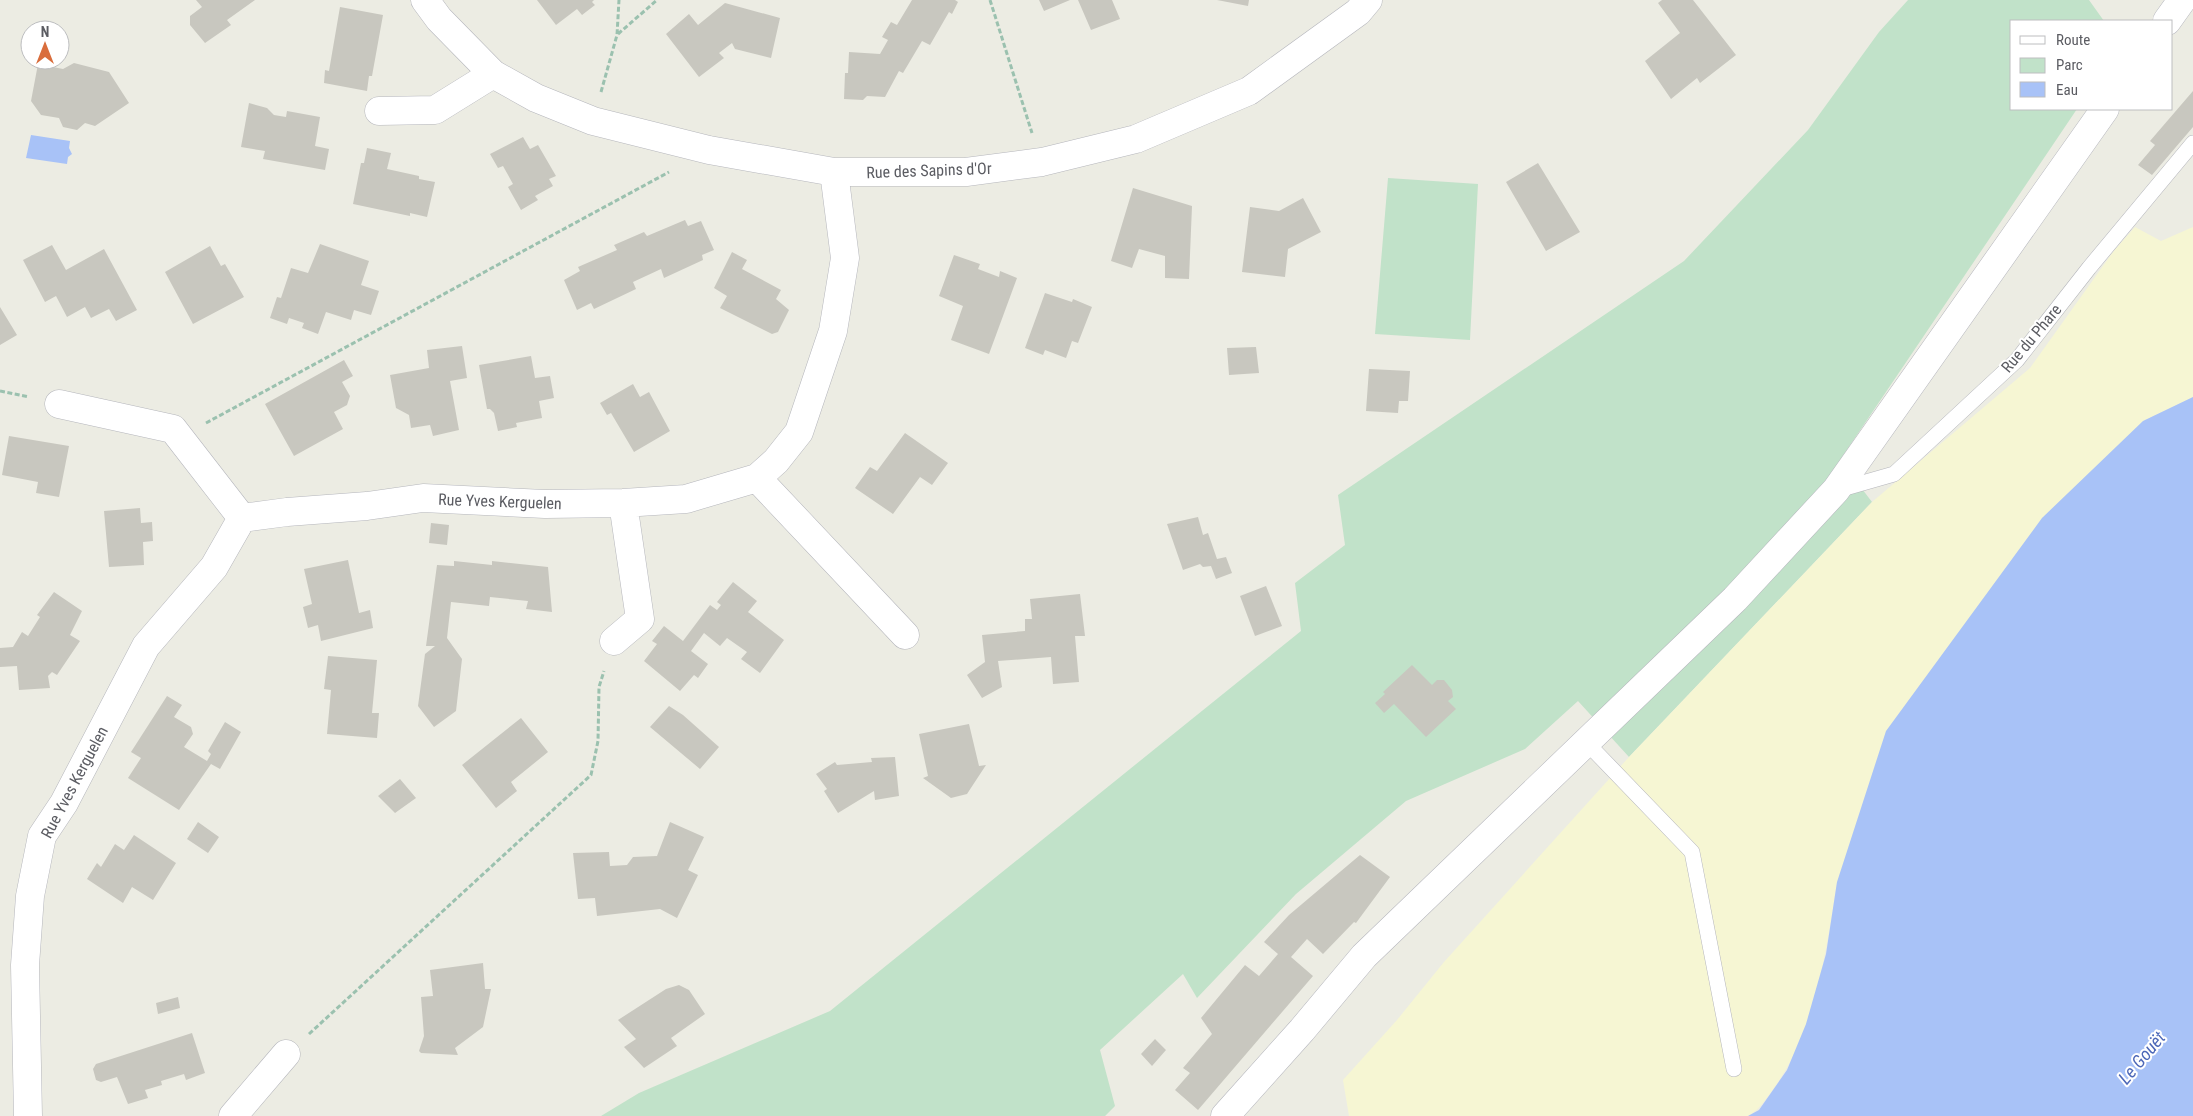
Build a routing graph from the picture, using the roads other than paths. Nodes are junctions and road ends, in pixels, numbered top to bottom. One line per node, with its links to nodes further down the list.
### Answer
1 (425, 0): 5 (street, Rue des Sapins d'Or)
2 (1368, 0): 9 (street, Rue des Sapins d'Or)
3 (2182, 0): 4 (street)
4 (2168, 20)
5 (493, 74): 7 (street); 9 (street, Rue des Sapins d'Or)
6 (2104, 110): 12 (street)
7 (379, 111)
8 (2193, 143): 12 (lane, Rue du Phare)
9 (834, 172): 11 (street, Rue Yves Kerguelen)
10 (59, 404): 14 (street)
11 (757, 478): 13 (street, Rue Yves Kerguelen); 15 (street)
12 (1836, 490): 17 (street)
13 (623, 503): 14 (street, Rue Yves Kerguelen); 16 (street)
14 (242, 518): 20 (street, Rue Yves Kerguelen)
15 (905, 634)
16 (614, 641)
17 (1586, 742): 19 (lane); 22 (street)
18 (286, 1054): 21 (street)
19 (1734, 1069)
20 (28, 1116)
21 (233, 1116)
22 (1225, 1116)

